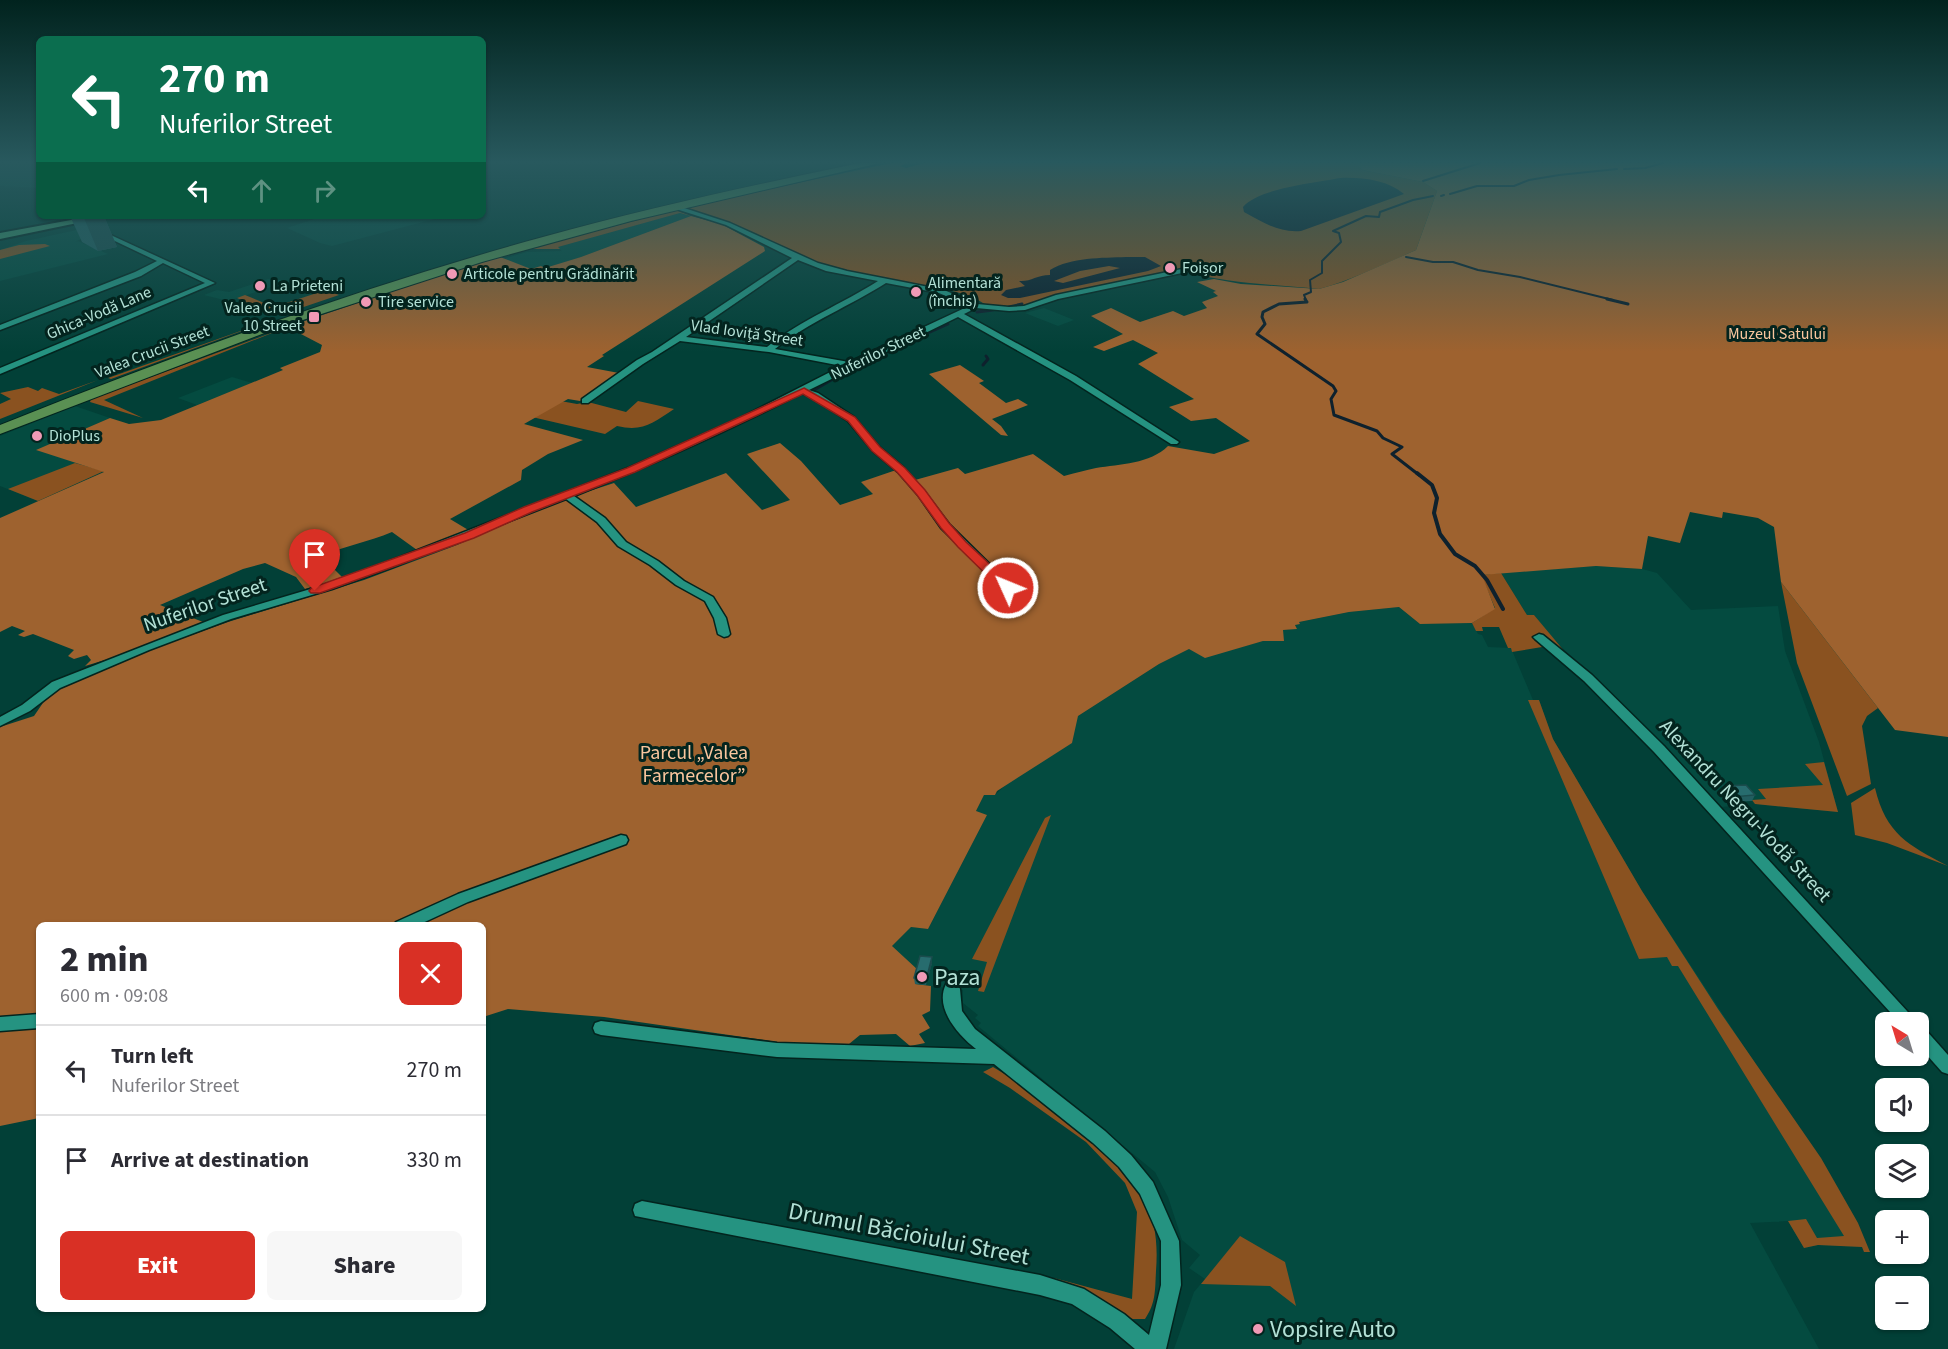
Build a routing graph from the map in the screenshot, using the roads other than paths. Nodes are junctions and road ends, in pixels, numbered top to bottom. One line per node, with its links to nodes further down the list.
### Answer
1 (62, 226): 5 (main road)
2 (86, 226): 7 (street)
3 (602, 226): 19 (main road, Valea Crucii Street)
4 (731, 226): 6 (street)
5 (0, 236)
6 (797, 258): 9 (street); 13 (street)
7 (162, 261): 12 (street); 16 (street, Ghica-Vodă Lane)
8 (1179, 271): 10 (street)
9 (884, 281): 10 (street); 14 (street)
10 (975, 306): 11 (street, Nuferilor Street)
11 (959, 314): 15 (street, Nuferilor Street); 20 (street)
12 (0, 328)
13 (679, 338): 14 (street, Vlad Ioviță Street); 18 (street, Vlad Ioviță Street)
14 (769, 350): 15 (street, Vlad Ioviță Street)
15 (850, 365): 17 (street, Nuferilor Street)
16 (0, 371)
17 (804, 391): 21 (street, Nuferilor Street); 22 (street)
18 (585, 401)
19 (0, 430)
20 (1174, 442)
21 (566, 494): 23 (street); 25 (street, Nuferilor Street)
22 (1008, 588)
23 (724, 634)
24 (1539, 637): 29 (street, Alexandru Negru-Vodă Street)
25 (0, 722)
26 (621, 840): 27 (street)
27 (410, 922)
28 (952, 989): 34 (street)
29 (1900, 1012)
30 (36, 1021): 31 (street)
31 (0, 1024)
32 (601, 1028): 34 (street)
33 (1929, 1045): 35 (street)
34 (999, 1057): 38 (street)
35 (1948, 1067)
36 (642, 1210): 37 (street, Drumul Băcioiului Street)
37 (1150, 1349)
38 (1156, 1349)

